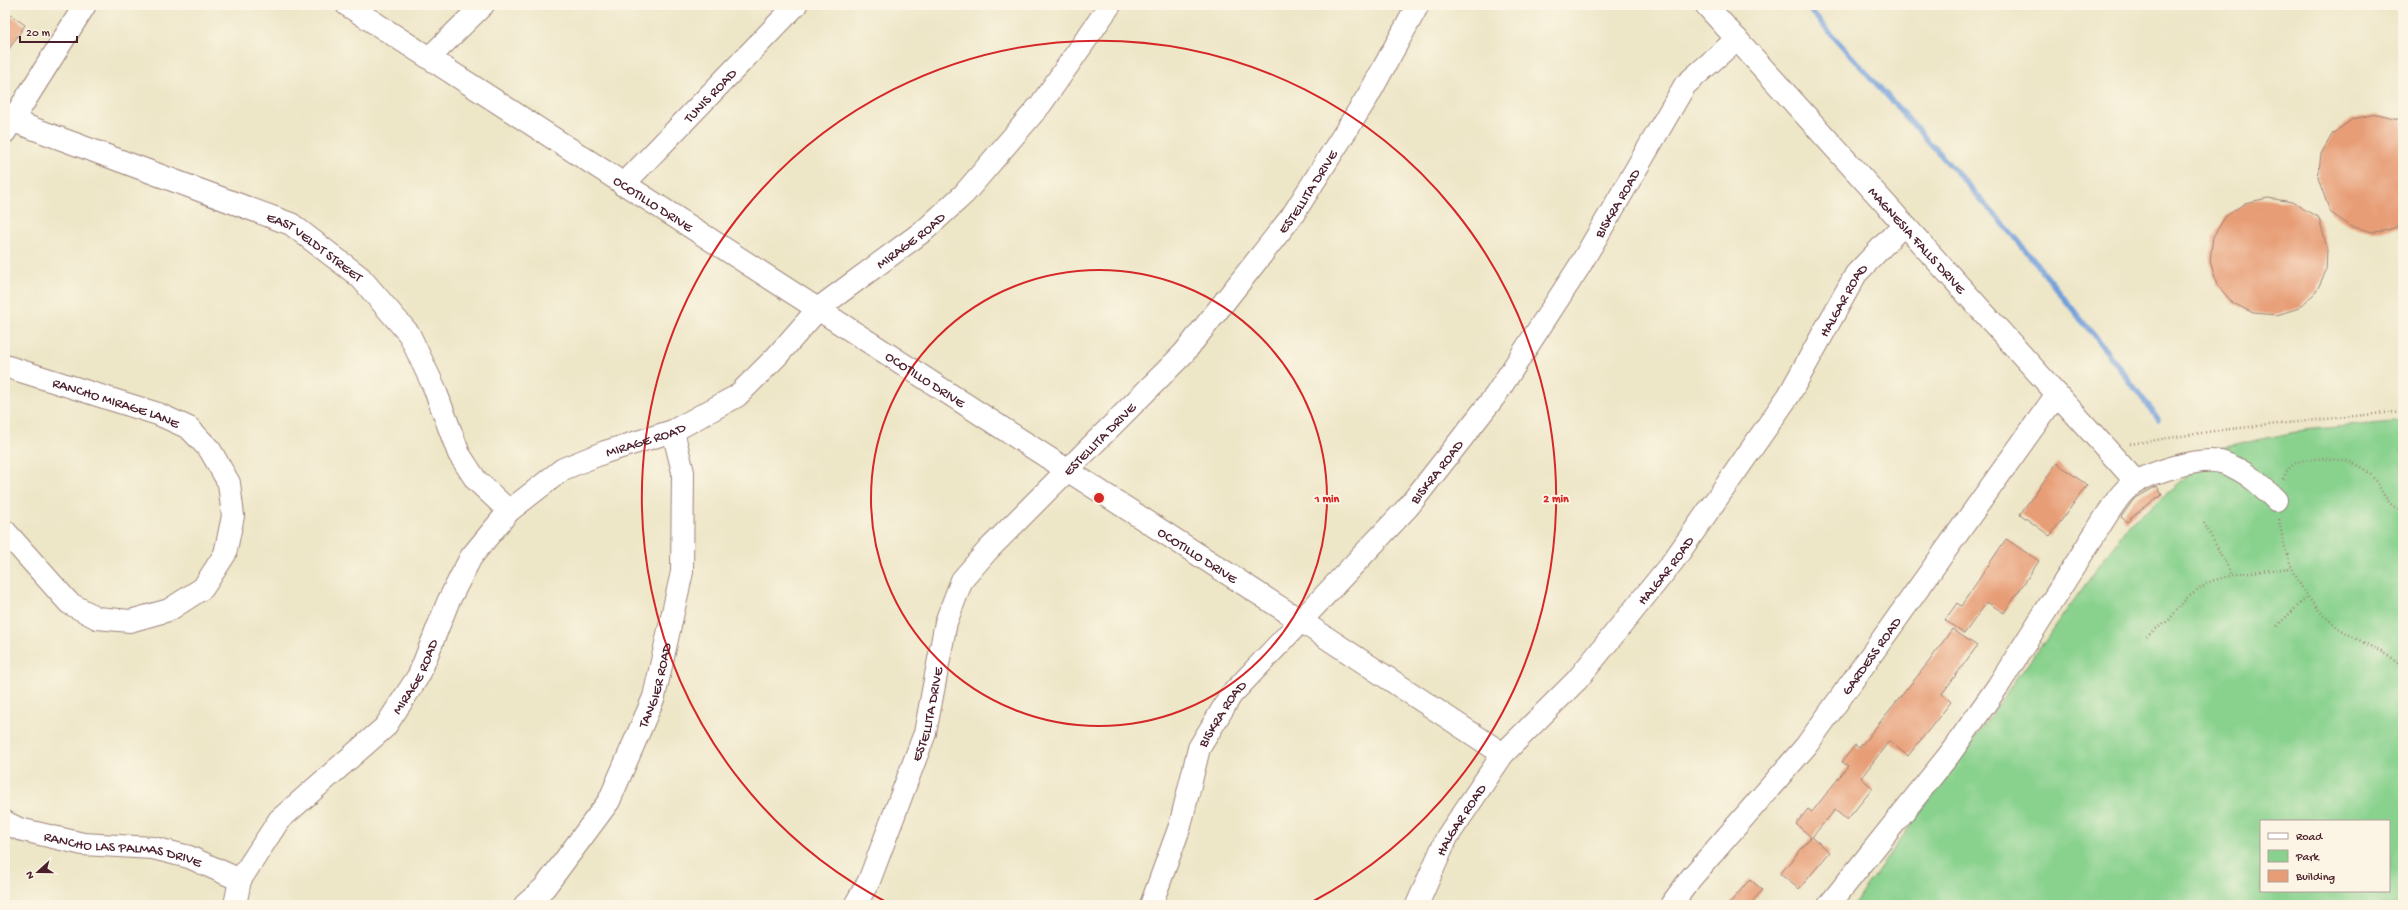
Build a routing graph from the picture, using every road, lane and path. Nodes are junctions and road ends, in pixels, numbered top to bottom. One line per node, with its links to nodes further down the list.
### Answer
1 (85, 5): 10 (street)
2 (347, 5): 9 (street, OCOTILLO DRIVE)
3 (483, 5): 9 (street)
4 (796, 5): 11 (street, TUNIS ROAD)
5 (1110, 5): 13 (street, MIRAGE ROAD)
6 (1418, 5): 19 (street, ESTELLITA DRIVE)
7 (1706, 5): 8 (street, MAGNESIA FALLS DRIVE)
8 (1737, 39): 12 (street, MAGNESIA FALLS DRIVE); 29 (street, BISKRA ROAD)
9 (429, 58): 11 (street, OCOTILLO DRIVE)
10 (7, 124): 22 (street, EAST VELDT STREET)
11 (623, 185): 13 (street, OCOTILLO DRIVE)
12 (1903, 225): 15 (street, MAGNESIA FALLS DRIVE); 33 (street, HALGAR ROAD)
13 (819, 308): 17 (street, MIRAGE ROAD); 19 (street, OCOTILLO DRIVE)
14 (5, 366): 25 (street, RANCHO MIRAGE LANE)
15 (2056, 394): 18 (street, MAGNESIA FALLS DRIVE); 41 (street, GARDESS ROAD)
16 (2403, 411): 18 (path)
17 (673, 430): 22 (street, MIRAGE ROAD); 37 (street, TANGIER ROAD)
18 (2106, 449): 20 (street, MAGNESIA FALLS DRIVE)
19 (1068, 471): 29 (street, OCOTILLO DRIVE); 38 (street, ESTELLITA DRIVE)
20 (2130, 474)
21 (2276, 500): 23 (path); 26 (path); 42 (street)
22 (509, 511): 35 (street, MIRAGE ROAD)
23 (2403, 511)
24 (2204, 523): 27 (path)
25 (5, 531)
26 (2291, 568): 27 (path); 28 (path)
27 (2232, 575): 31 (path)
28 (2308, 596): 30 (path); 32 (path)
29 (1301, 621): 33 (street, OCOTILLO DRIVE); 39 (street, BISKRA ROAD)
30 (2277, 626)
31 (2146, 636)
32 (2403, 665)
33 (1503, 754): 40 (street, HALGAR ROAD)
34 (5, 822): 35 (street, RANCHO LAS PALMAS DRIVE)
35 (240, 880): 36 (street, MIRAGE ROAD)
36 (235, 905)
37 (525, 905)
38 (855, 905)
39 (1151, 905)
40 (1417, 905)
41 (1671, 905)
42 (1829, 905)

